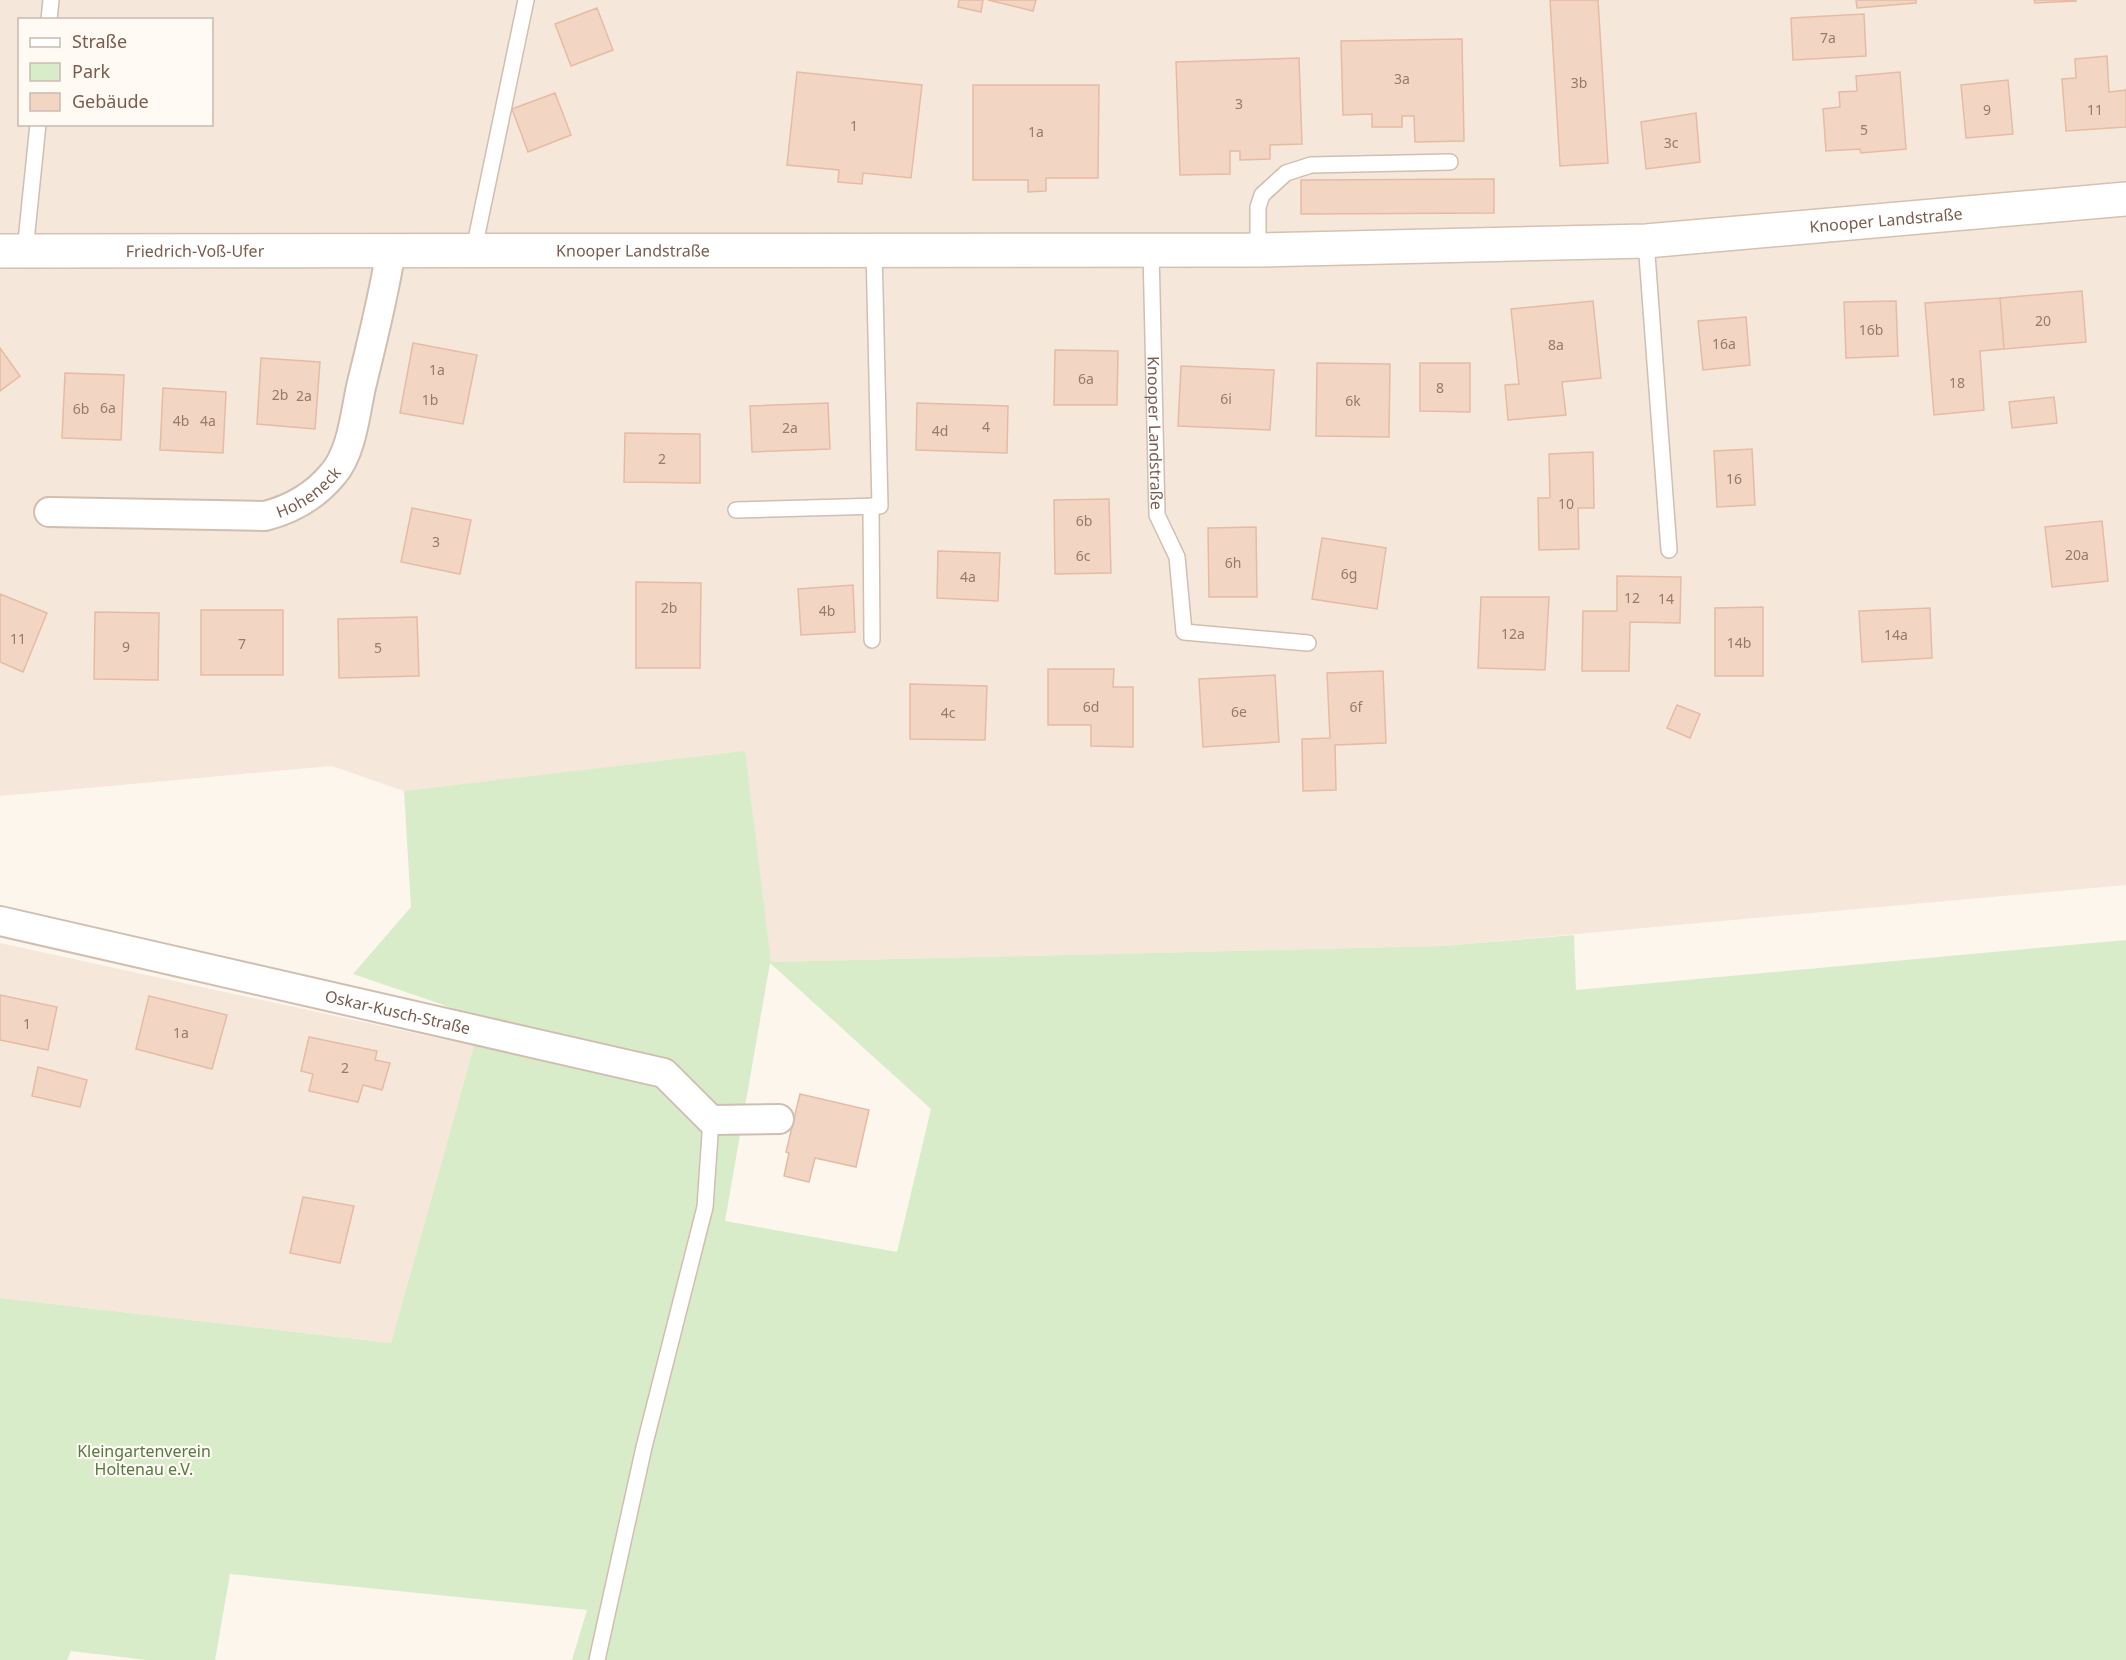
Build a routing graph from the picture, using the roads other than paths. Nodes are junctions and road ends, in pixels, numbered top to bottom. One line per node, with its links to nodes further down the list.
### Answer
1 (51, 0): 3 (lane)
2 (526, 0): 9 (lane)
3 (49, 18)
4 (38, 126): 13 (lane)
5 (1450, 162): 12 (lane)
6 (2126, 199): 7 (street, Knooper Landstraße)
7 (1646, 241): 12 (street, Knooper Landstraße); 17 (lane)
8 (391, 249): 9 (street, Knooper Landstraße); 13 (street, Friedrich-Voß-Ufer); 16 (street, Hoheneck)
9 (474, 249): 10 (street, Knooper Landstraße)
10 (874, 249): 11 (street, Knooper Landstraße); 14 (lane)
11 (1151, 250): 12 (street, Knooper Landstraße); 19 (lane, Knooper Landstraße)
12 (1258, 250)
13 (12, 251)
14 (871, 506): 15 (lane); 18 (lane)
15 (736, 510)
16 (49, 512)
17 (1669, 550)
18 (872, 640)
19 (1308, 643)
20 (0, 921): 22 (street, Oskar-Kusch-Straße)
21 (779, 1119): 22 (street)
22 (711, 1120): 23 (lane)
23 (597, 1660)

